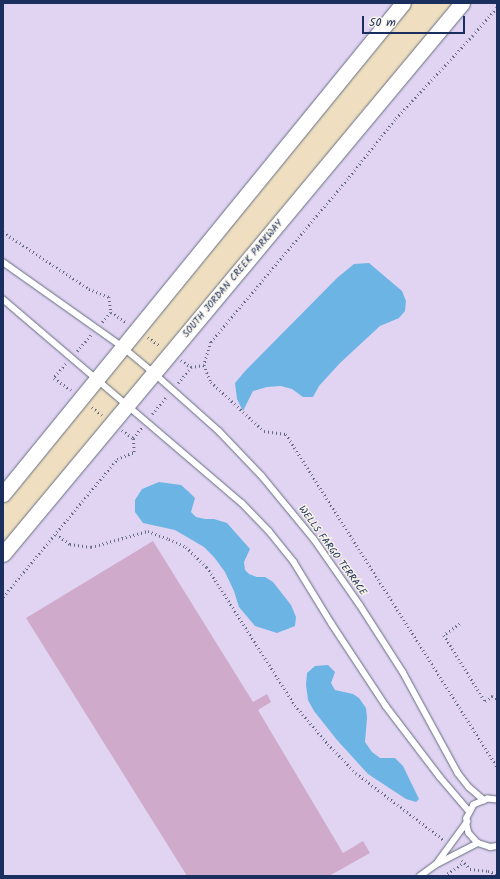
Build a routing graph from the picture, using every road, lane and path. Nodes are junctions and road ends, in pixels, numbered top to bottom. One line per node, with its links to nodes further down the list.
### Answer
1 (403, 3): 9 (main road)
2 (462, 3): 11 (main road, SOUTH JORDAN CREEK PARKWAY)
3 (497, 8): 13 (path)
4 (3, 232): 7 (path)
5 (3, 262): 8 (lane, WELLS FARGO TERRACE)
6 (3, 299): 12 (lane)
7 (111, 312): 8 (path); 9 (path)
8 (96, 329): 10 (lane, WELLS FARGO TERRACE); 12 (path)
9 (137, 330): 10 (main road); 11 (path)
10 (123, 347): 15 (lane, WELLS FARGO TERRACE); 16 (main road)
11 (171, 353): 14 (path); 15 (main road, SOUTH JORDAN CREEK PARKWAY)
12 (71, 359): 16 (lane); 18 (path)
13 (204, 365): 14 (path); 29 (path)
14 (191, 367): 17 (path)
15 (154, 373): 17 (lane, WELLS FARGO TERRACE); 19 (main road, SOUTH JORDAN CREEK PARKWAY)
16 (96, 380): 18 (main road); 19 (lane)
17 (173, 390): 20 (path); 31 (lane, WELLS FARGO TERRACE)
18 (81, 398): 21 (path); 23 (main road)
19 (127, 406): 20 (lane); 21 (main road, SOUTH JORDAN CREEK PARKWAY)
20 (146, 422): 22 (path); 32 (lane)
21 (113, 423): 22 (path); 25 (main road, SOUTH JORDAN CREEK PARKWAY)
22 (133, 438): 24 (path)
23 (3, 494)
24 (56, 534): 26 (path); 34 (path)
25 (3, 554)
26 (3, 597)
27 (460, 624): 28 (path)
28 (497, 699)
29 (497, 767)
30 (496, 799): 31 (lane)
31 (484, 800): 32 (lane)
32 (469, 811): 33 (lane)
33 (467, 822): 35 (lane); 37 (lane)
34 (444, 841)
35 (478, 843): 36 (lane); 37 (lane)
36 (497, 846)
37 (435, 865): 39 (lane)
38 (497, 874): 40 (path)
39 (420, 876)
40 (444, 876)

